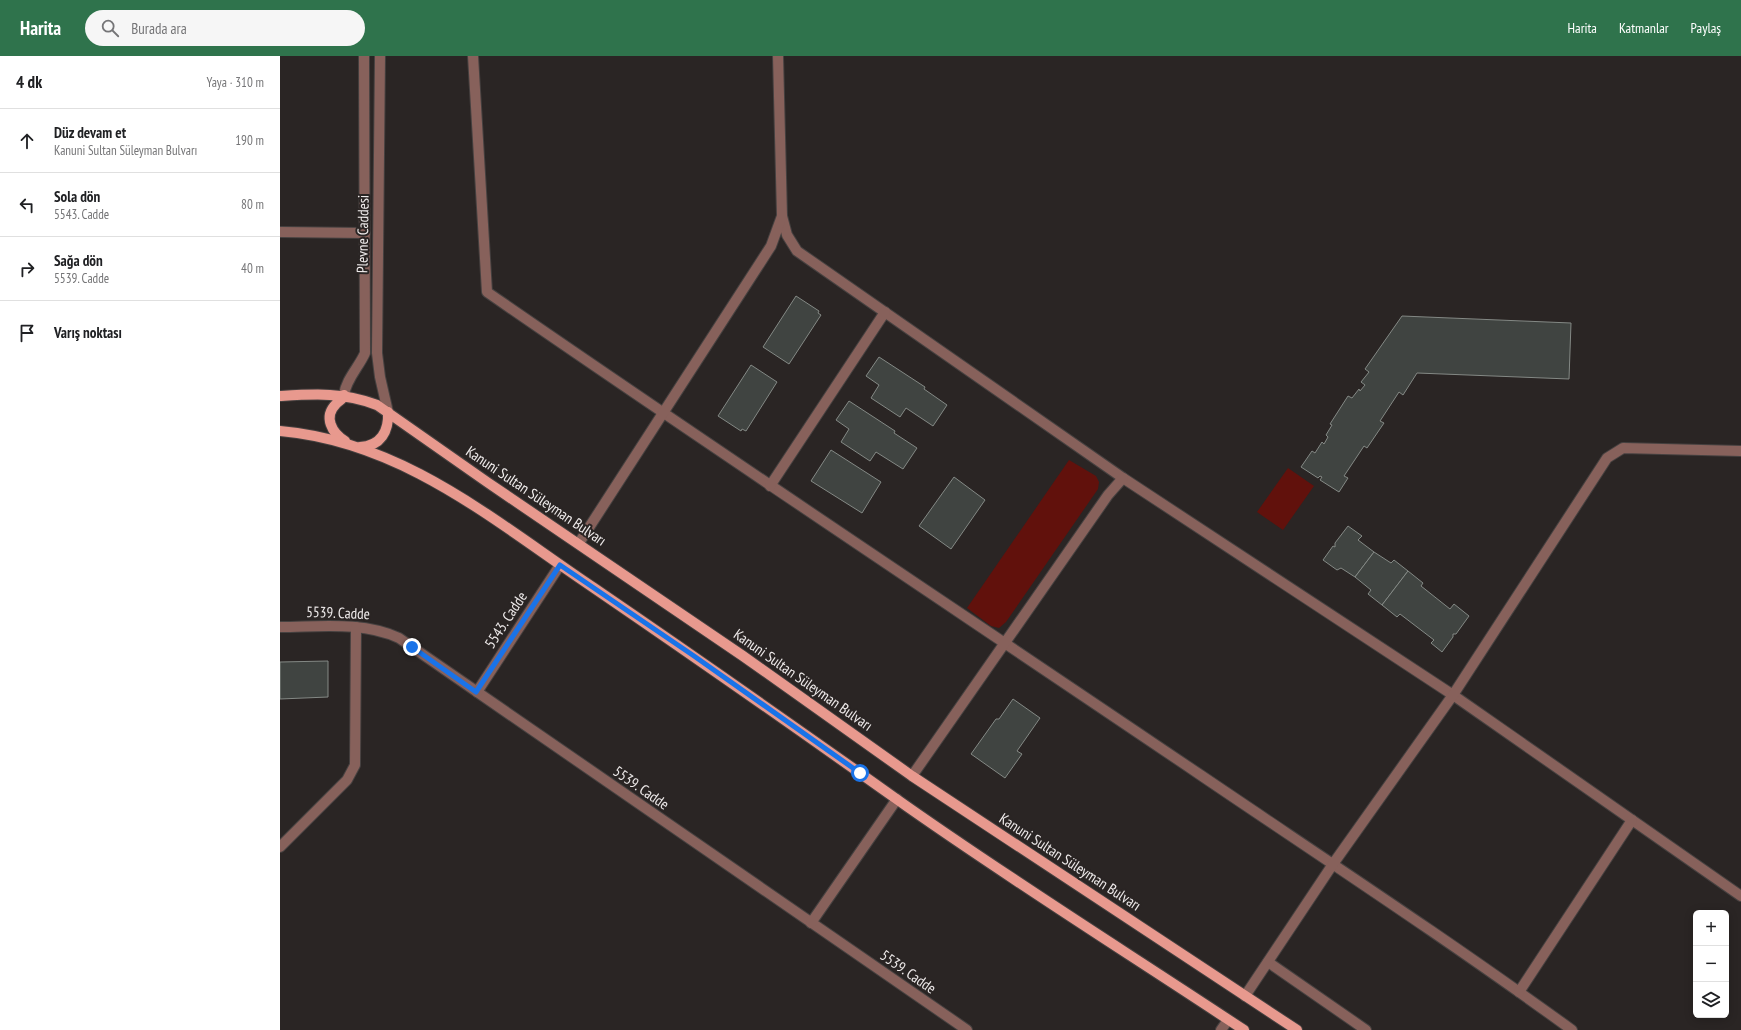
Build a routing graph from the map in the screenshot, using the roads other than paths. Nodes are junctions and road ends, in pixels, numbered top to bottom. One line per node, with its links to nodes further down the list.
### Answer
1 (472, 56): 12 (street)
2 (778, 56): 5 (street)
3 (364, 58): 4 (street); 7 (street, Plevne Caddesi)
4 (380, 58): 11 (street, Plevne Caddesi)
5 (782, 216): 8 (street); 12 (street)
6 (280, 232): 7 (street)
7 (365, 233): 9 (street, Plevne Caddesi)
8 (885, 312): 17 (street); 18 (street)
9 (344, 395): 10 (main road, Kanuni Sultan Süleyman Bulvarı); 11 (main road, Kanuni Sultan Süleyman Bulvarı); 14 (main road)
10 (280, 396)
11 (388, 412): 15 (main road); 19 (main road, Kanuni Sultan Süleyman Bulvarı)
12 (664, 414): 18 (street); 19 (street)
13 (280, 430): 14 (main road)
14 (347, 443): 15 (main road)
15 (360, 447): 20 (main road)
16 (1741, 451): 25 (street)
17 (1123, 478): 23 (street); 25 (street)
18 (770, 486): 23 (street)
19 (579, 543): 26 (main road, Kanuni Sultan Süleyman Bulvarı)
20 (560, 565): 24 (street, 5543. Cadde); 27 (main road)
21 (356, 626): 22 (street, 5539. Cadde); 24 (street, 5539. Cadde); 29 (street)
22 (280, 627)
23 (1005, 643): 26 (street); 30 (street)
24 (476, 692): 32 (street, 5539. Cadde)
25 (1453, 695): 28 (street); 30 (street)
26 (912, 776): 35 (main road, Kanuni Sultan Süleyman Bulvarı)
27 (897, 799): 32 (street); 36 (main road)
28 (1632, 820): 31 (street); 34 (street)
29 (280, 847)
30 (1332, 864): 33 (street); 34 (street)
31 (1741, 896)
32 (811, 923): 37 (street, 5539. Cadde)
33 (1268, 962): 35 (street); 41 (street)
34 (1519, 992): 42 (street)
35 (1245, 996): 40 (main road, Kanuni Sultan Süleyman Bulvarı)
36 (1228, 1020): 38 (street); 39 (main road)
37 (966, 1030)
38 (1221, 1030)
39 (1244, 1030)
40 (1297, 1030)
41 (1366, 1030)
42 (1572, 1030)

